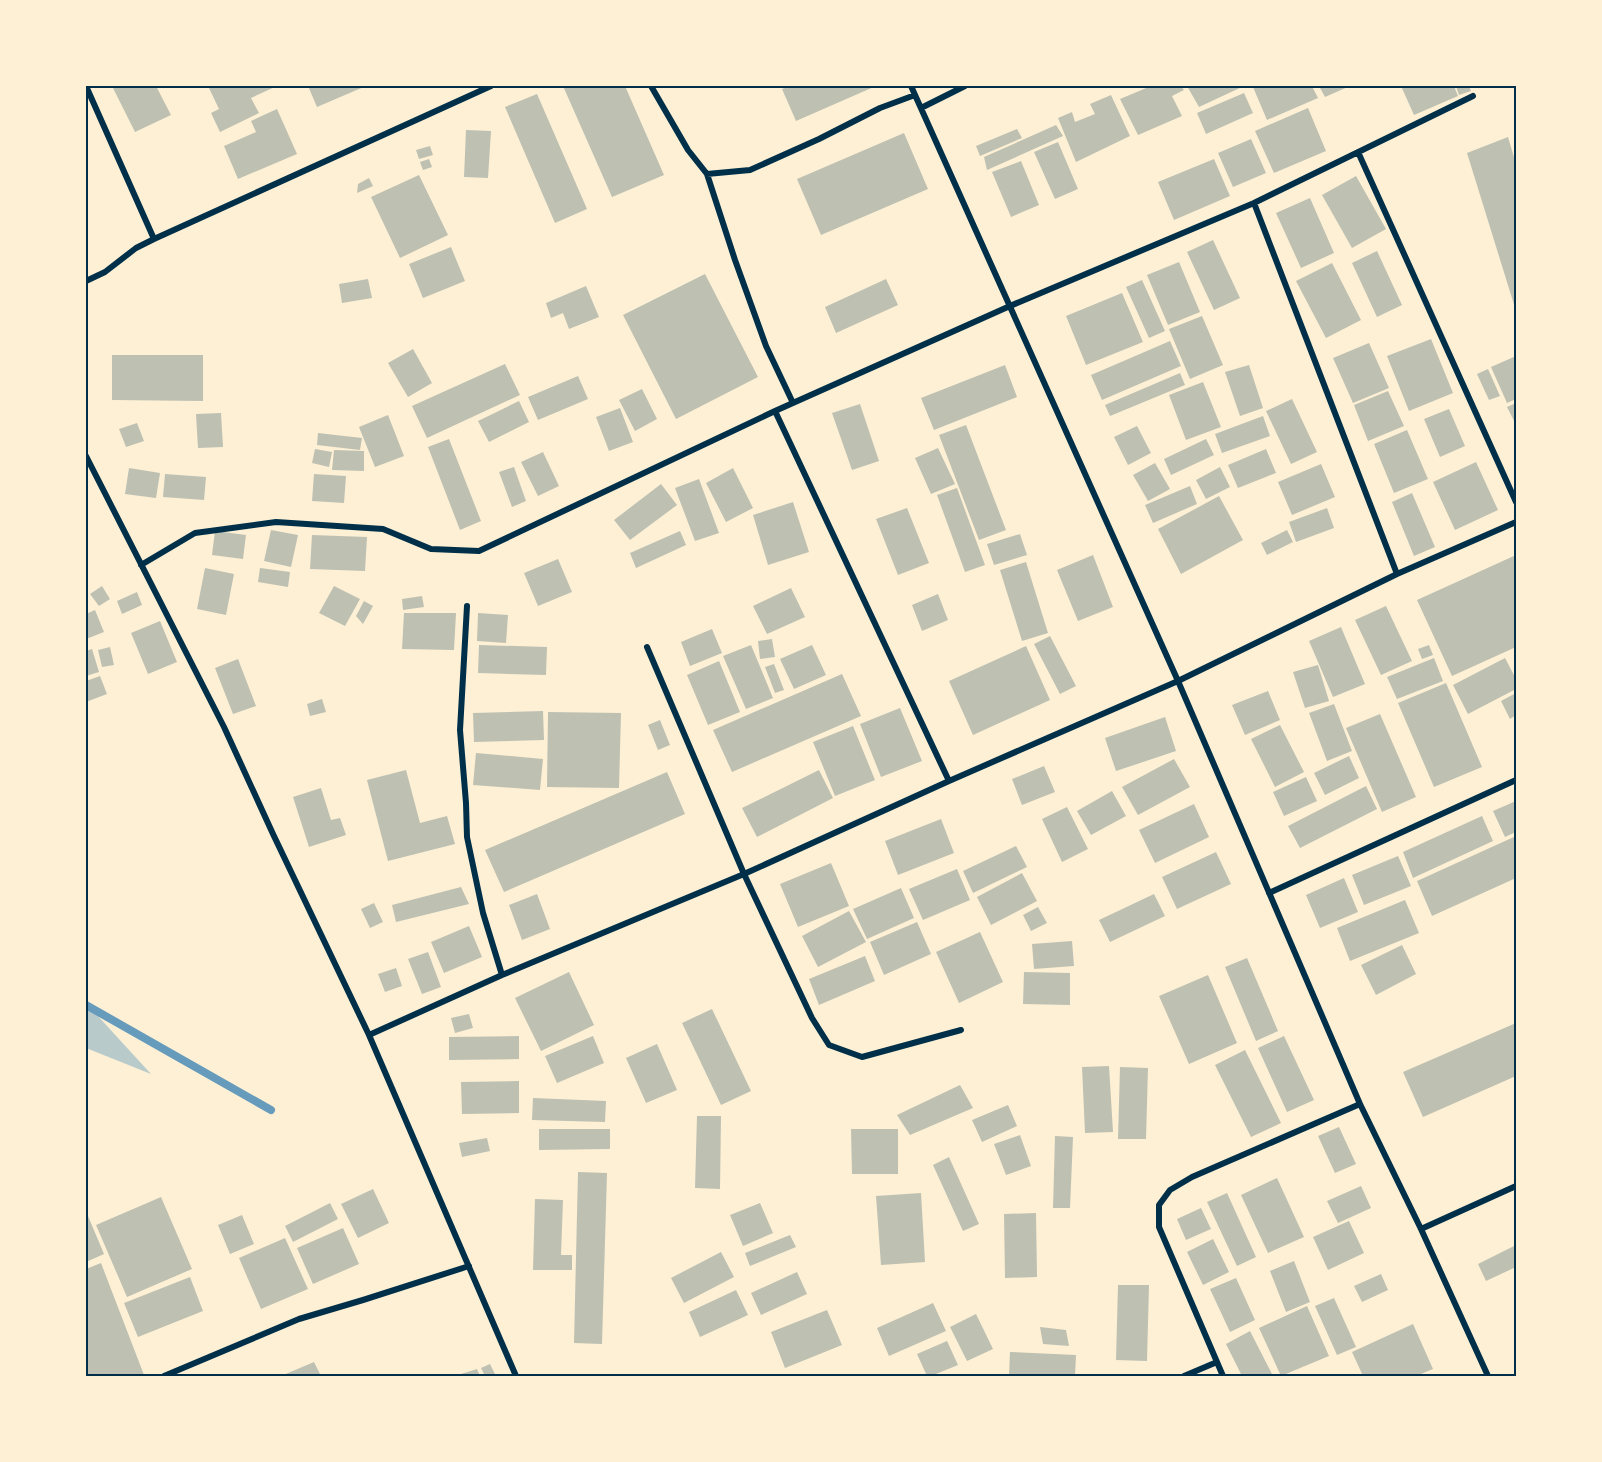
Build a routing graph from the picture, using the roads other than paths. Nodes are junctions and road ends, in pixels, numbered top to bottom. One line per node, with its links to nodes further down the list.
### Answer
1 (86, 86): 12 (street)
2 (491, 86): 12 (street)
3 (651, 86): 10 (street)
4 (911, 86): 6 (street)
5 (965, 86): 8 (street)
6 (915, 95): 8 (street); 10 (street)
7 (1473, 96): 9 (street)
8 (921, 108): 14 (street)
9 (1358, 152): 11 (street); 18 (street)
10 (707, 174): 15 (street)
11 (1254, 203): 14 (street); 21 (street)
12 (154, 238): 13 (street)
13 (86, 281)
14 (1010, 306): 15 (street); 24 (street)
15 (793, 403): 16 (street)
16 (775, 411): 20 (street); 26 (street)
17 (86, 456): 20 (street)
18 (1516, 502)
19 (1516, 522): 21 (street)
20 (141, 565): 31 (street)
21 (1397, 574): 24 (street)
22 (467, 606): 29 (street)
23 (647, 646): 27 (street)
24 (1178, 681): 26 (street); 28 (street)
25 (1516, 780): 28 (street)
26 (949, 781): 27 (street)
27 (744, 874): 29 (street); 30 (street)
28 (1269, 893): 32 (street)
29 (502, 975): 31 (street)
30 (961, 1030)
31 (369, 1035): 35 (street)
32 (1360, 1104): 34 (street); 36 (street)
33 (1516, 1186): 34 (street)
34 (1421, 1229): 41 (street)
35 (469, 1266): 37 (street); 38 (street)
36 (1217, 1362): 39 (street); 40 (street)
37 (164, 1377)
38 (516, 1377)
39 (1184, 1377)
40 (1223, 1377)
41 (1488, 1377)

